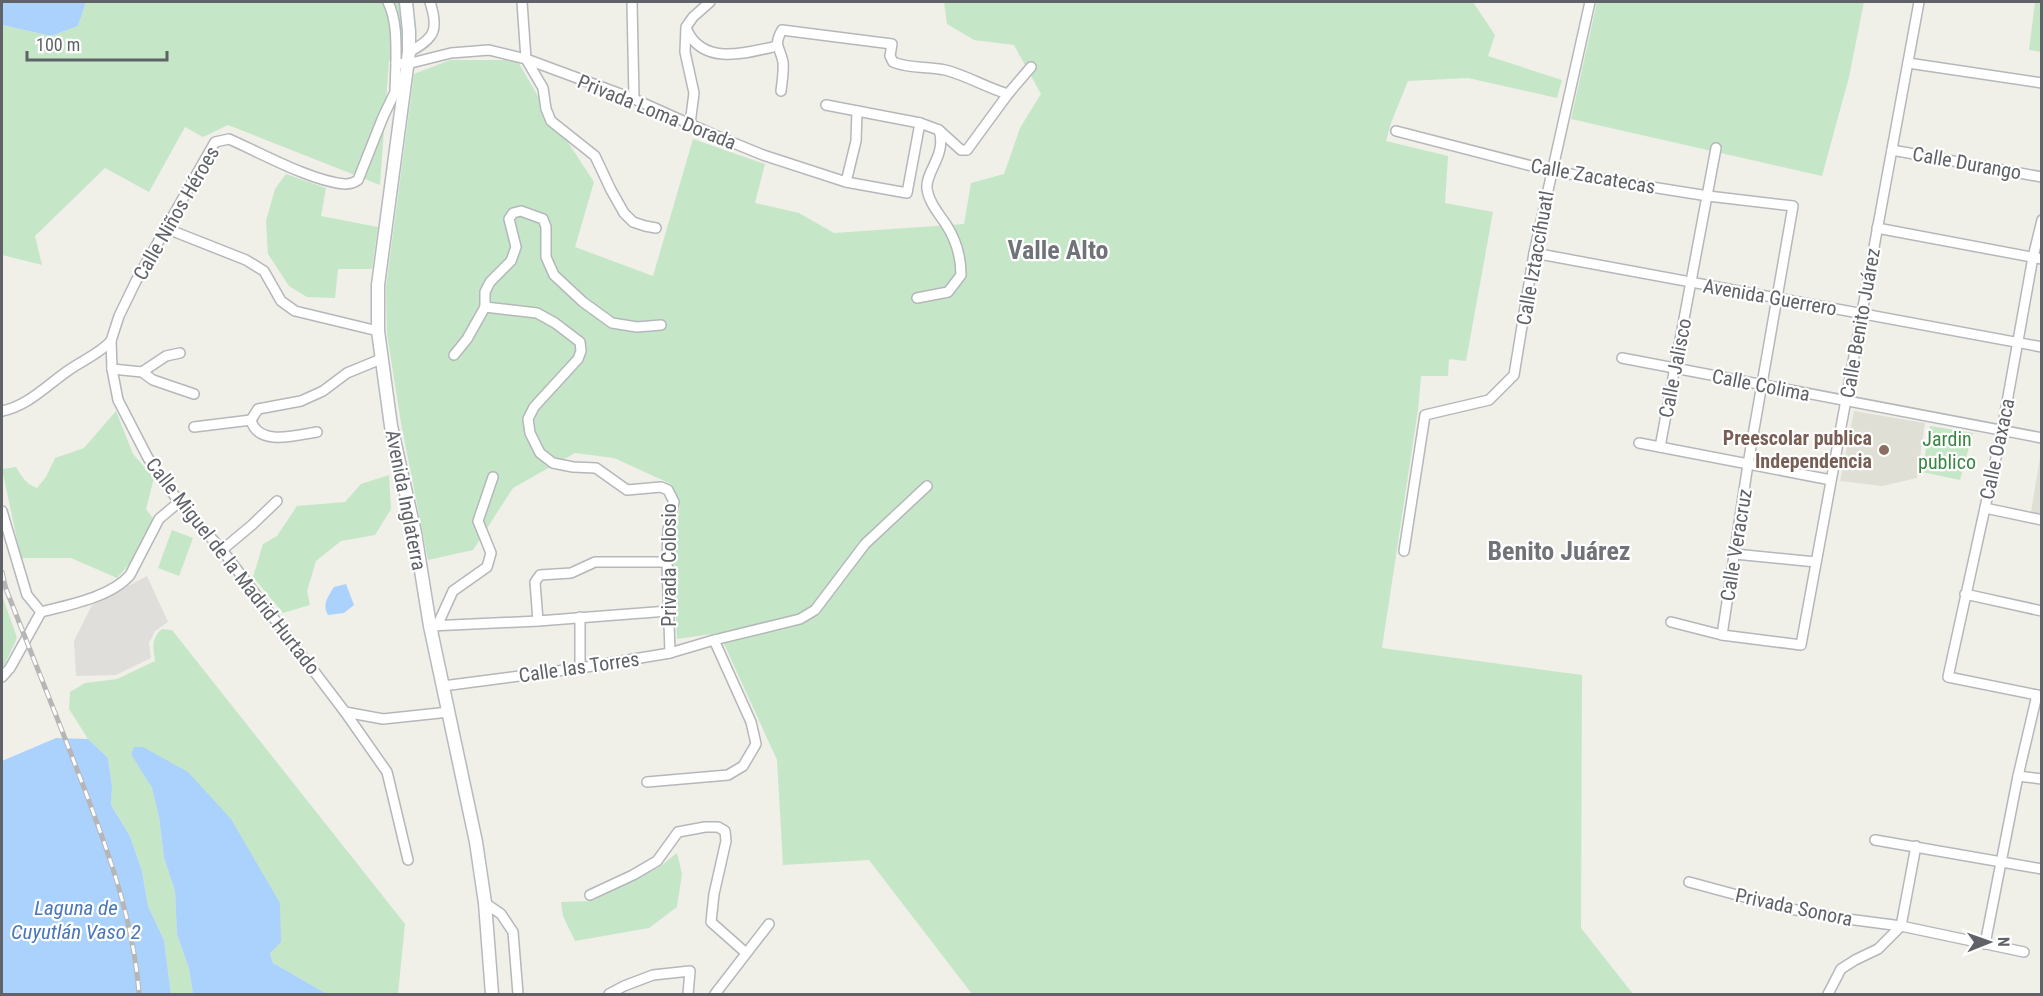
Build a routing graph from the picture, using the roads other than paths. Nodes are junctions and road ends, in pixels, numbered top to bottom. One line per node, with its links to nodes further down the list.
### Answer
1 (388, 2): 12 (street, Calle Niños Héroes)
2 (406, 2): 12 (main road, Avenida Inglaterra)
3 (430, 2): 12 (street)
4 (522, 2): 11 (street)
5 (632, 2): 18 (street)
6 (710, 2): 9 (street)
7 (1590, 2): 27 (street, Calle Iztaccíhuatl)
8 (1919, 2): 13 (street, Calle Benito Juárez)
9 (686, 27): 10 (street); 22 (street)
10 (777, 46): 16 (street); 17 (street)
11 (526, 59): 12 (street, Privada Loma Dorada); 18 (street, Privada Loma Dorada); 34 (street)
12 (404, 60): 33 (street, Calle Niños Héroes); 45 (main road, Avenida Inglaterra)
13 (1908, 63): 15 (street); 26 (street, Calle Benito Juárez)
14 (1031, 67): 17 (street)
15 (2042, 83)
16 (781, 91)
17 (1008, 94): 23 (street)
18 (634, 99): 22 (street, Privada Loma Dorada)
19 (826, 105): 20 (street)
20 (857, 111): 21 (street); 29 (street)
21 (920, 123): 23 (street); 29 (street, Privada Loma Dorada)
22 (690, 124): 29 (street, Privada Loma Dorada)
23 (939, 130): 39 (street)
24 (1396, 131): 27 (street, Calle Zacatecas)
25 (1716, 148): 30 (street, Calle Jalisco)
26 (1892, 150): 28 (street, Calle Durango); 35 (street, Calle Benito Juárez)
27 (1551, 171): 30 (street, Calle Zacatecas); 36 (street, Calle Iztaccíhuatl)
28 (2042, 177)
29 (846, 182)
30 (1708, 196): 31 (street, Calle Zacatecas); 38 (street, Calle Jalisco)
31 (1793, 206): 40 (street, Calle Veracruz)
32 (2042, 220): 37 (street, Calle Oaxaca)
33 (165, 228): 43 (street, Calle Niños Héroes); 45 (street)
34 (656, 228)
35 (1877, 228): 37 (street); 42 (street, Calle Benito Juárez)
36 (1534, 253): 38 (street, Avenida Guerrero); 77 (street, Calle Iztaccíhuatl)
37 (2037, 258): 47 (street, Calle Oaxaca)
38 (1692, 282): 40 (street, Avenida Guerrero); 53 (street, Calle Jalisco)
39 (917, 298)
40 (1777, 298): 42 (street, Avenida Guerrero); 56 (street, Calle Veracruz)
41 (485, 307): 44 (street); 50 (street); 79 (street, Privada Colosio)
42 (1862, 314): 47 (street, Avenida Guerrero); 58 (street, Calle Benito Juárez)
43 (119, 316): 46 (street, Calle Miguel de la Madrid Hurtado)
44 (661, 325)
45 (378, 332): 52 (main road, Avenida Inglaterra)
46 (111, 341): 54 (street, Calle Miguel de la Madrid Hurtado); 59 (street)
47 (2018, 342): 48 (street, Avenida Guerrero); 62 (street, Calle Oaxaca)
48 (2042, 347)
49 (180, 353): 55 (street)
50 (454, 355)
51 (1622, 358): 53 (street, Calle Colima)
52 (381, 359): 60 (street); 88 (main road, Avenida Inglaterra)
53 (1675, 368): 56 (street, Calle Colima); 66 (street, Calle Jalisco)
54 (112, 369): 55 (street); 72 (street, Calle Miguel de la Madrid Hurtado)
55 (142, 372): 57 (street)
56 (1762, 385): 58 (street, Calle Colima); 67 (street, Calle Veracruz)
57 (194, 394)
58 (1846, 401): 62 (street, Calle Colima); 69 (street, Calle Benito Juárez)
59 (2, 411)
60 (251, 420): 61 (street); 63 (street)
61 (194, 427)
62 (2002, 430): 64 (street, Calle Colima); 73 (street, Calle Oaxaca)
63 (317, 432)
64 (2042, 438)
65 (1639, 443): 66 (street)
66 (1660, 447): 67 (street)
67 (1748, 464): 69 (street); 78 (street, Calle Veracruz)
68 (493, 477): 88 (street)
69 (1831, 480): 80 (street, Calle Benito Juárez)
70 (927, 486): 90 (street, Calle las Torres)
71 (276, 501): 76 (street)
72 (179, 502): 76 (street, Calle Miguel de la Madrid Hurtado); 84 (street)
73 (1985, 508): 75 (street); 81 (street, Calle Oaxaca)
74 (2, 511): 84 (street)
75 (2042, 520)
76 (222, 550): 96 (street, Calle Miguel de la Madrid Hurtado)
77 (1404, 551)
78 (1734, 554): 80 (street); 89 (street, Calle Veracruz)
79 (666, 562): 82 (street, Privada Colosio); 86 (street)
80 (1816, 562): 89 (street, Calle Benito Juárez)
81 (1965, 594): 83 (street); 95 (street, Calle Oaxaca)
82 (668, 611): 85 (street); 91 (street, Privada Colosio)
83 (2042, 611)
84 (41, 612): 93 (street)
85 (580, 617): 86 (street); 92 (street)
86 (538, 621): 88 (street)
87 (1671, 622): 89 (street)
88 (434, 626): 94 (main road, Avenida Inglaterra)
89 (1722, 635)
90 (714, 640): 91 (street, Calle las Torres); 100 (street)
91 (670, 653): 92 (street, Calle las Torres)
92 (580, 668): 94 (street, Calle las Torres)
93 (2, 677)
94 (443, 686): 97 (main road, Avenida Inglaterra)
95 (2039, 695): 98 (street)
96 (345, 712): 97 (street); 103 (street, Calle Miguel de la Madrid Hurtado)
97 (449, 712): 108 (main road, Avenida Inglaterra)
98 (2018, 776): 99 (street); 104 (street)
99 (2042, 779)
100 (647, 782)
101 (1875, 840): 102 (street)
102 (1916, 846): 104 (street); 110 (street)
103 (408, 860)
104 (2001, 862): 105 (street); 111 (street)
105 (2042, 868)
106 (1689, 882): 110 (street, Privada Sonora)
107 (591, 895): 113 (street)
108 (485, 903): 114 (main road, Avenida Inglaterra); 115 (street)
109 (769, 924): 113 (street)
110 (1901, 926): 111 (street, Privada Sonora); 119 (street)
111 (1985, 944): 112 (street)
112 (2024, 952)
113 (746, 953): 118 (street)
114 (492, 994)
115 (518, 994)
116 (609, 994): 117 (street)
117 (688, 994)
118 (715, 994)
119 (1828, 994)

